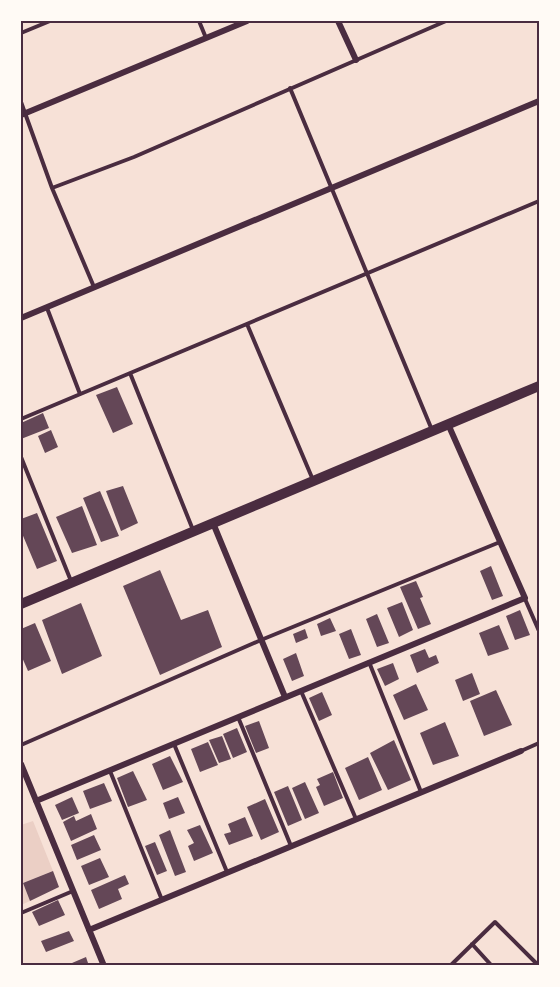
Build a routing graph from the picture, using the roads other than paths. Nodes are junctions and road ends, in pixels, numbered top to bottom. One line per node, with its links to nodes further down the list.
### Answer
1 (50, 21): 6 (lane)
2 (199, 21): 7 (lane)
3 (247, 21): 7 (street)
4 (338, 21): 8 (street)
5 (446, 21): 8 (lane)
6 (21, 33)
7 (206, 38): 12 (street)
8 (356, 60): 9 (lane)
9 (290, 88): 13 (lane); 14 (lane)
10 (539, 101): 14 (street)
11 (21, 102): 12 (lane)
12 (23, 114): 13 (lane)
13 (52, 188): 17 (lane)
14 (330, 188): 16 (lane); 17 (street)
15 (539, 201): 16 (lane)
16 (369, 274): 20 (lane); 26 (lane)
17 (94, 288): 18 (street)
18 (46, 308): 19 (street); 23 (lane)
19 (21, 318)
20 (247, 324): 21 (lane); 28 (lane)
21 (130, 374): 23 (lane); 30 (lane)
22 (539, 386): 25 (main road)
23 (80, 394): 24 (lane)
24 (21, 419)
25 (448, 424): 26 (main road); 31 (street)
26 (433, 430): 28 (main road)
27 (21, 457): 32 (lane)
28 (313, 481): 29 (main road)
29 (213, 523): 30 (main road); 36 (street)
30 (194, 531): 32 (main road)
31 (500, 542): 33 (street); 36 (lane)
32 (72, 582): 34 (main road)
33 (525, 597): 35 (lane); 37 (street)
34 (21, 604)
35 (539, 631)
36 (261, 640): 39 (street); 43 (lane)
37 (369, 663): 38 (street); 47 (lane)
38 (301, 691): 39 (street); 49 (lane)
39 (285, 697): 40 (street)
40 (238, 717): 42 (street); 50 (lane)
41 (539, 743): 44 (lane)
42 (174, 744): 46 (street); 51 (lane)
43 (21, 745)
44 (521, 751): 47 (street)
45 (21, 764): 48 (street)
46 (110, 771): 48 (street); 53 (lane)
47 (421, 792): 49 (street)
48 (36, 801): 52 (street)
49 (356, 819): 50 (street)
50 (291, 846): 51 (street)
51 (227, 873): 53 (street)
52 (73, 891): 54 (lane); 55 (street)
53 (162, 900): 55 (street)
54 (21, 913)
55 (89, 930): 57 (street)
56 (472, 944): 58 (lane); 59 (lane); 60 (lane)
57 (104, 966)
58 (450, 966)
59 (492, 966)
60 (539, 966)

